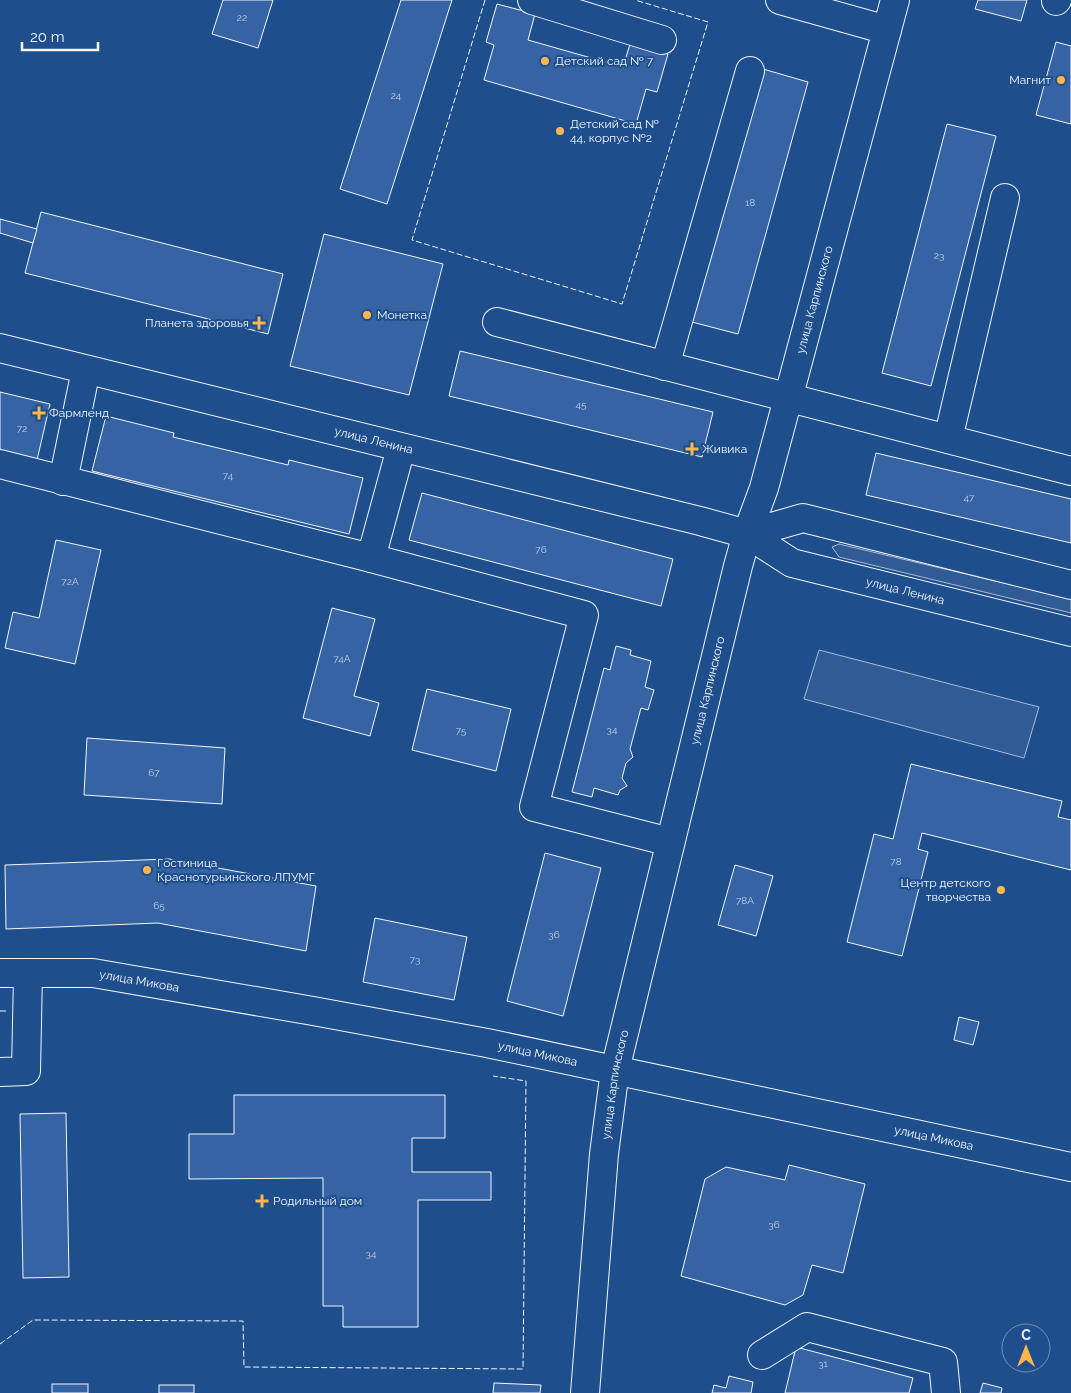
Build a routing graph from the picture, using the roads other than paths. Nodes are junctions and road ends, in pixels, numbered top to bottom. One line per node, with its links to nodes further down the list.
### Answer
1 (532, 0): 5 (street)
2 (780, 0): 4 (street)
3 (894, 0): 4 (street, улица Карпинского)
4 (886, 30): 12 (street, улица Карпинского)
5 (662, 40)
6 (750, 71): 10 (street)
7 (1004, 198): 13 (street)
8 (497, 322): 10 (street)
9 (0, 348): 11 (street, улица Ленина)
10 (665, 366): 12 (street)
11 (86, 370): 14 (street, улица Ленина); 17 (street)
12 (788, 398): 13 (street); 18 (street, улица Карпинского)
13 (948, 440): 16 (street)
14 (401, 448): 18 (street, улица Ленина); 19 (street)
15 (0, 464): 17 (street)
16 (1071, 471)
17 (63, 481): 19 (street)
18 (747, 534): 20 (street, улица Ленина); 21 (street, улица Ленина); 22 (street, улица Карпинского)
19 (371, 558): 22 (street)
20 (1071, 585)
21 (1071, 632)
22 (670, 842): 25 (street, улица Карпинского)
23 (0, 973): 24 (street, улица Микова)
24 (28, 973): 25 (street, улица Микова); 26 (street)
25 (615, 1070): 27 (street, улица Микова); 29 (street, улица Карпинского)
26 (0, 1072)
27 (1071, 1167)
28 (762, 1355): 30 (street)
29 (585, 1393)
30 (946, 1393)

